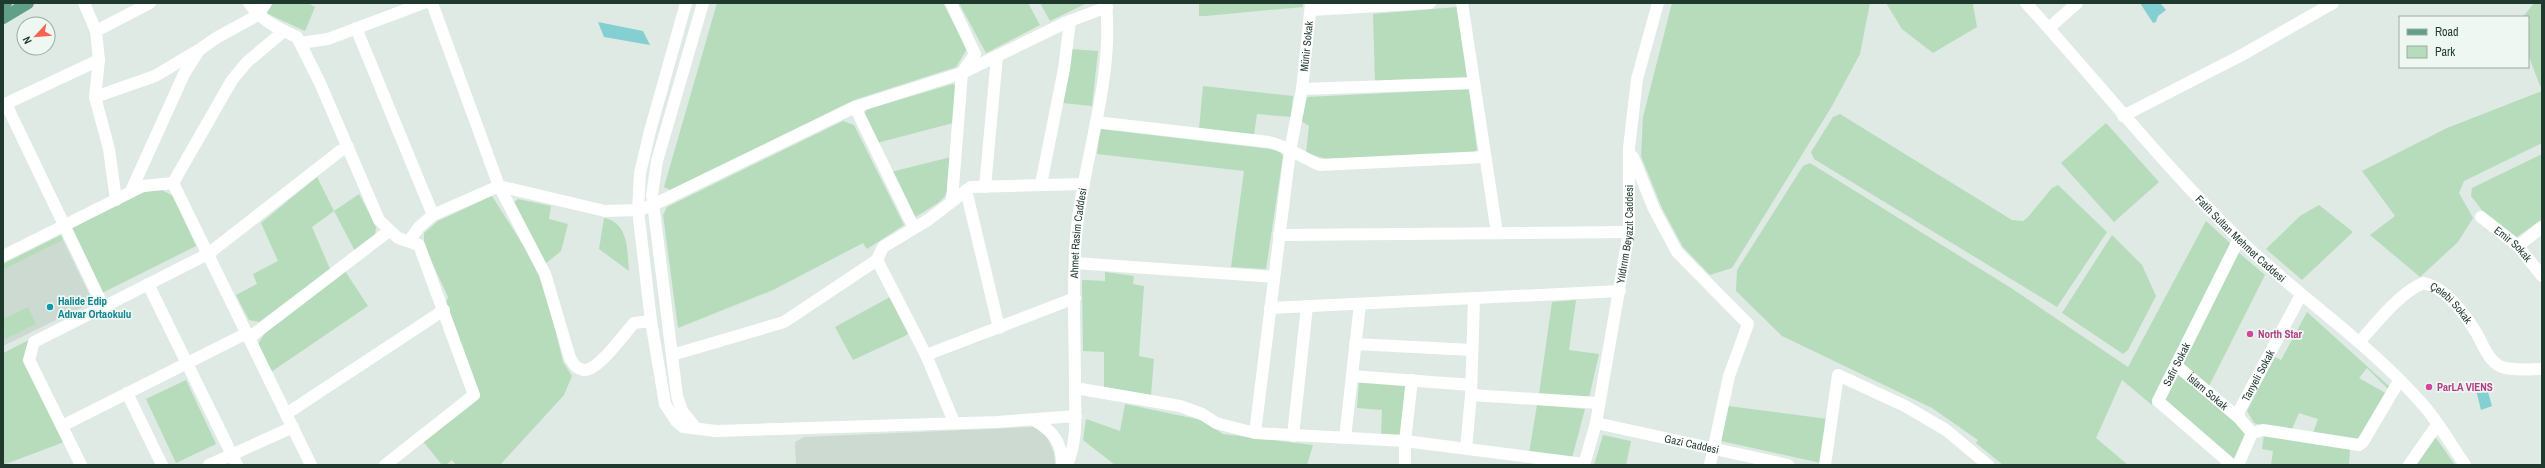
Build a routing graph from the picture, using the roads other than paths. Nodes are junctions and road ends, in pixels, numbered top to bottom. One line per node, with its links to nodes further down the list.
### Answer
1 (6, 3): 18 (main road)
2 (28, 3): 23 (main road)
3 (84, 3): 27 (street)
4 (150, 3): 27 (street)
5 (249, 3): 22 (street)
6 (266, 3): 22 (street)
7 (424, 3): 21 (street)
8 (432, 3): 48 (street)
9 (686, 3): 55 (street)
10 (703, 3): 54 (street)
11 (951, 3): 33 (street)
12 (1430, 3): 20 (street)
13 (1462, 3): 34 (street)
14 (1658, 3): 42 (street, Yıldırım Beyazıt Caddesi)
15 (2026, 3): 26 (street, Fatih Sultan Mehmet Caddesi)
16 (2078, 3): 26 (street)
17 (2333, 3): 39 (street)
18 (3, 5)
19 (1107, 5): 24 (street); 40 (street, Ahmet Rasim Caddesi)
20 (1311, 7): 35 (street, Münir Sokak)
21 (394, 8): 25 (street)
22 (258, 16): 28 (street); 30 (street)
23 (3, 18)
24 (1070, 21): 31 (street); 46 (street)
25 (356, 28): 29 (street); 56 (street)
26 (2049, 28): 39 (street, Fatih Sultan Mehmet Caddesi)
27 (96, 31): 32 (street)
28 (284, 31): 29 (street); 45 (street)
29 (300, 43): 41 (street)
30 (200, 50): 36 (street); 51 (street)
31 (997, 56): 33 (street); 49 (street)
32 (99, 60): 36 (street); 37 (street)
33 (962, 73): 38 (street); 53 (street)
34 (1474, 83): 35 (street); 44 (street)
35 (1302, 89): 43 (street, Münir Sokak)
36 (95, 97): 52 (street)
37 (4, 105): 58 (street)
38 (855, 107): 54 (street); 59 (street)
39 (2123, 116): 65 (street, Fatih Sultan Mehmet Caddesi)
40 (1096, 122): 43 (street); 47 (street, Ahmet Rasim Caddesi)
41 (348, 147): 61 (street); 68 (street)
42 (1629, 148): 62 (street, Yıldırım Beyazıt Caddesi); 118 (street)
43 (1290, 151): 44 (street); 64 (street, Münir Sokak)
44 (1485, 156): 63 (street)
45 (174, 184): 51 (street); 68 (street)
46 (1041, 184): 47 (street); 49 (street)
47 (1084, 184): 71 (street, Ahmet Rasim Caddesi)
48 (499, 186): 55 (street); 56 (street); 84 (street)
49 (985, 187): 50 (street)
50 (966, 190): 53 (street); 85 (street)
51 (131, 191): 52 (street)
52 (116, 200): 58 (street)
53 (952, 200): 59 (street)
54 (651, 206): 55 (street); 90 (street)
55 (638, 210): 84 (street)
56 (433, 215): 66 (street)
57 (2481, 217): 67 (street, Emir Sokak)
58 (64, 226): 69 (street); 80 (street)
59 (914, 228): 70 (street)
60 (2542, 228): 67 (street)
61 (389, 231): 66 (street); 86 (street)
62 (1629, 232): 63 (street); 75 (street, Yıldırım Beyazıt Caddesi)
63 (1497, 233): 64 (street)
64 (1279, 235): 73 (street, Münir Sokak)
65 (2239, 239): 76 (street, Fatih Sultan Mehmet Caddesi); 93 (street, Safir Sokak)
66 (409, 241): 83 (street)
67 (2518, 246): 72 (street, Emir Sokak)
68 (208, 254): 74 (street); 86 (street)
69 (3, 256)
70 (877, 260): 90 (street); 91 (street)
71 (1075, 263): 73 (street); 77 (street, Ahmet Rasim Caddesi)
72 (2542, 276)
73 (1274, 277): 82 (street, Münir Sokak)
74 (148, 284): 80 (street); 92 (street)
75 (1620, 291): 78 (street); 101 (street, Yıldırım Beyazıt Caddesi)
76 (2301, 296): 87 (street, Fatih Sultan Mehmet Caddesi); 104 (street, Tanyeli Sokak)
77 (1076, 298): 85 (street); 98 (street, Ahmet Rasim Caddesi)
78 (1474, 298): 79 (street); 89 (street)
79 (1360, 304): 81 (street); 88 (street)
80 (103, 306): 109 (street)
81 (1307, 306): 82 (street); 114 (street)
82 (1270, 308): 112 (street, Münir Sokak)
83 (444, 310): 102 (street); 124 (street)
84 (651, 321): 111 (street)
85 (999, 328): 91 (street)
86 (248, 335): 92 (street); 102 (street)
87 (2359, 342): 94 (street, Çelebi Sokak); 97 (street, Fatih Sultan Mehmet Caddesi)
88 (1355, 344): 89 (street); 95 (street)
89 (1472, 350): 99 (street)
90 (672, 355): 111 (street)
91 (926, 355): 106 (street)
92 (186, 363): 100 (street); 119 (street)
93 (2176, 366): 104 (street, İslam Sokak); 133 (street, Safir Sokak)
94 (2542, 369)
95 (1352, 376): 96 (street); 115 (street)
96 (1412, 380): 99 (street); 116 (street)
97 (2399, 381): 108 (street, Fatih Sultan Mehmet Caddesi); 113 (street)
98 (1075, 388): 103 (street, Ahmet Rasim Caddesi); 112 (street)
99 (1471, 390): 101 (street); 117 (street)
100 (127, 393): 109 (street); 121 (street)
101 (1600, 403): 107 (street, Yıldırım Beyazıt Caddesi)
102 (286, 414): 110 (street)
103 (1076, 416): 105 (street); 126 (street, Ahmet Rasim Caddesi)
104 (2239, 418): 113 (street)
105 (1034, 420): 106 (street); 125 (street)
106 (954, 422): 111 (street)
107 (1596, 423): 118 (street, Gazi Caddesi); 128 (street, Yıldırım Beyazıt Caddesi)
108 (2437, 425): 135 (street); 136 (street, Fatih Sultan Mehmet Caddesi)
109 (62, 426): 120 (street)
110 (293, 427): 119 (street); 123 (street)
111 (696, 428)
112 (1254, 433): 114 (street)
113 (2252, 433): 134 (street)
114 (1293, 436): 115 (street)
115 (1345, 438): 116 (street)
116 (1405, 442): 117 (street); 127 (street)
117 (1466, 449): 128 (street)
118 (1713, 449): 129 (street); 130 (street, Gazi Caddesi)
119 (234, 460): 122 (street)
120 (81, 465)
121 (162, 465)
122 (209, 465)
123 (312, 465)
124 (385, 465)
125 (1062, 465)
126 (1067, 465)
127 (1406, 465)
128 (1584, 465)
129 (1710, 465)
130 (1788, 465)
131 (1825, 465): 132 (street)
132 (1988, 465)
133 (2232, 465)
134 (2238, 465)
135 (2409, 465)
136 (2465, 465)

